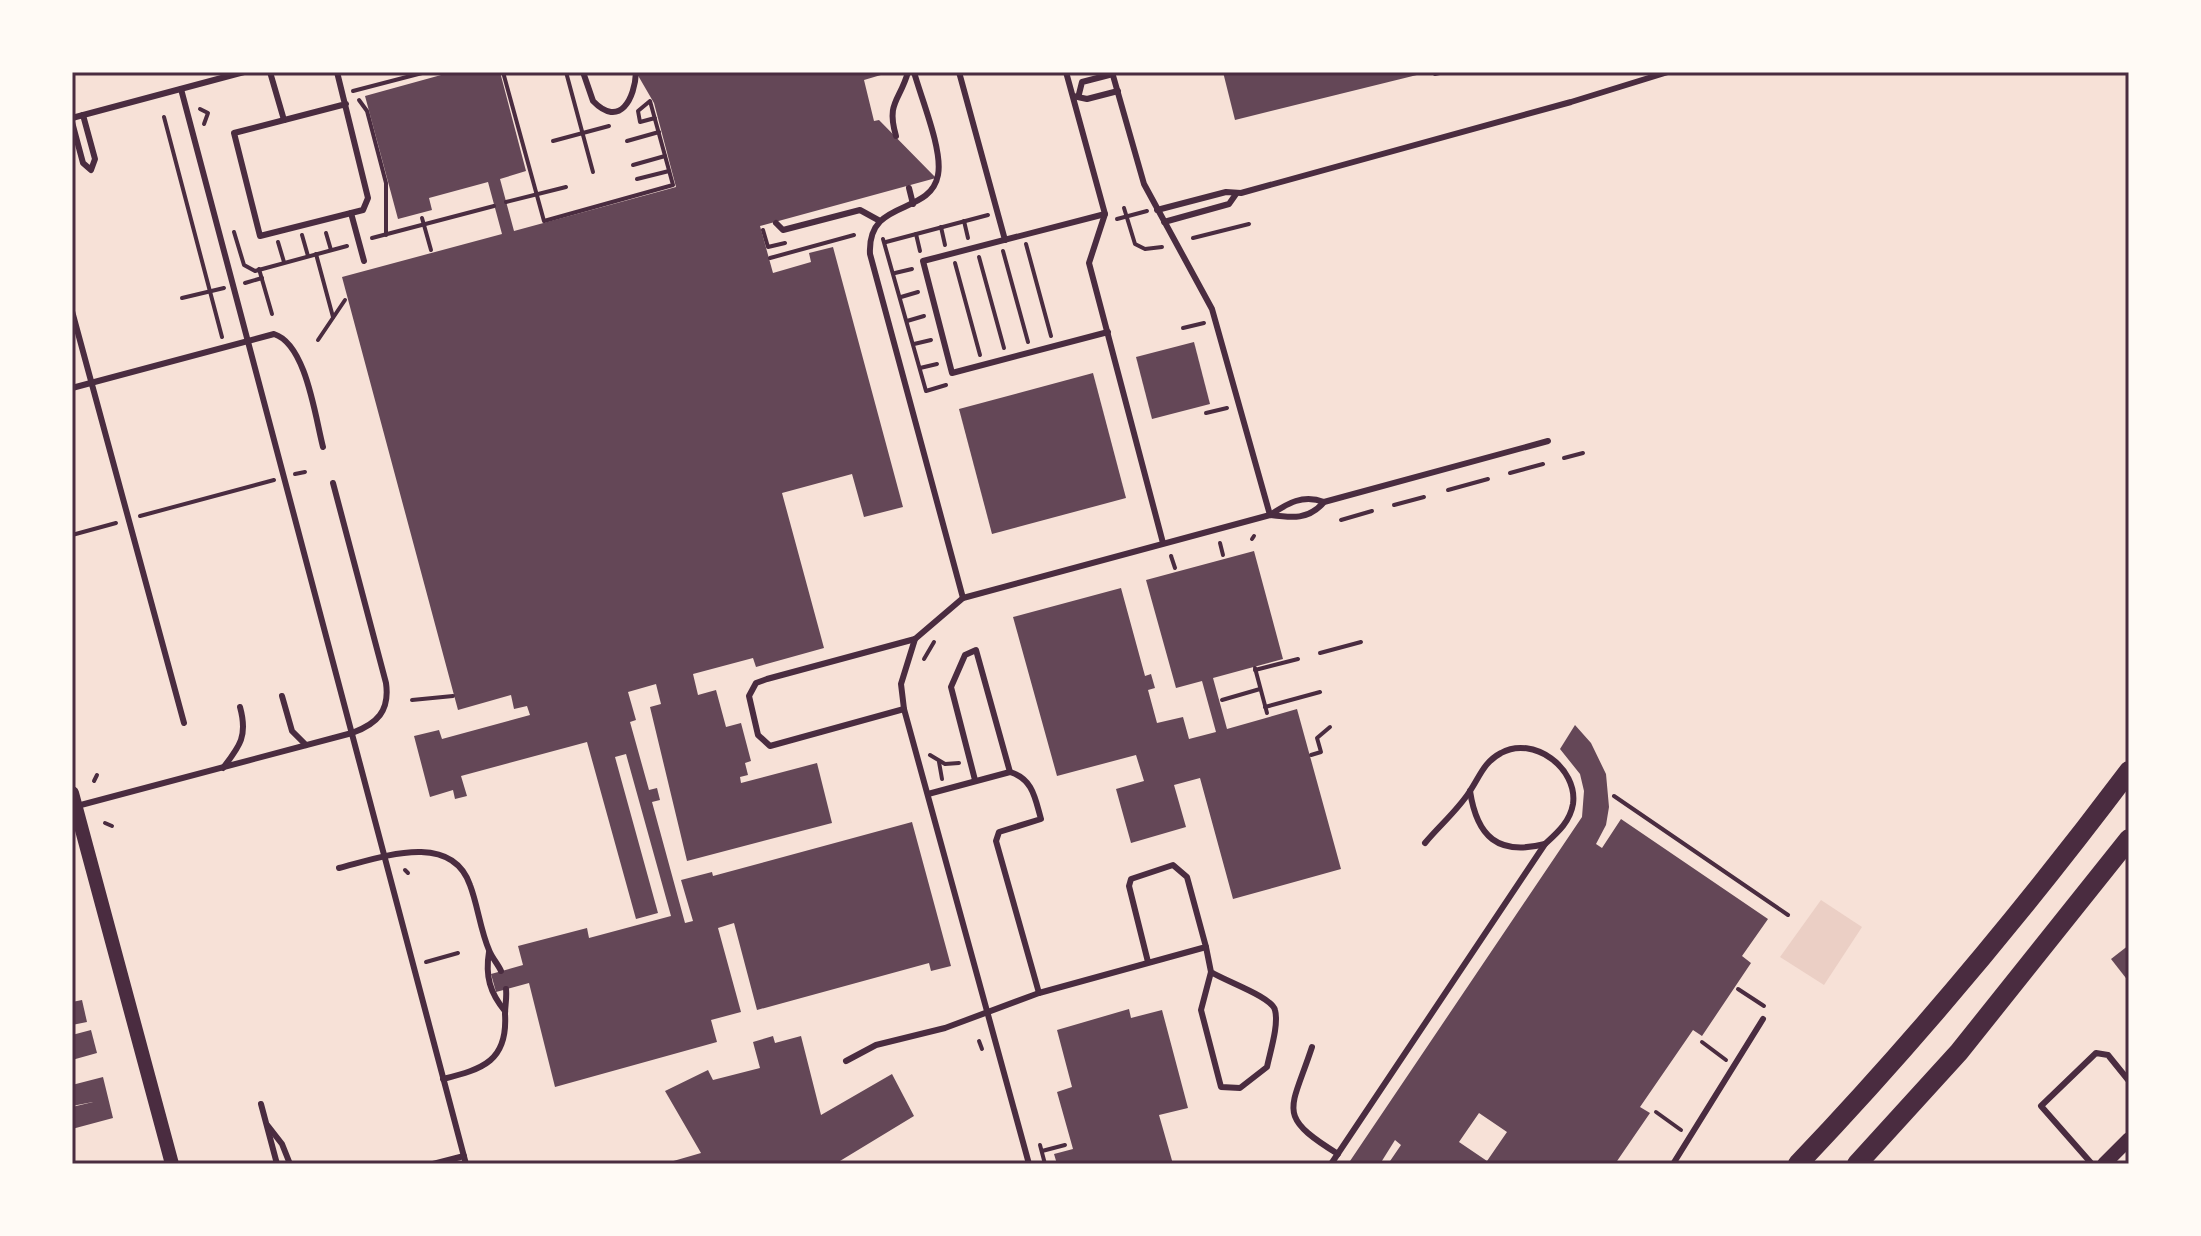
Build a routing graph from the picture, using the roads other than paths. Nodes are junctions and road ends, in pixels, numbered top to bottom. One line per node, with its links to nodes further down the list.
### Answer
1 (244, 72): 11 (lane)
2 (270, 72): 17 (lane)
3 (337, 72): 14 (lane)
4 (583, 72): 5 (lane)
5 (636, 72)
6 (911, 72): 18 (lane); 21 (lane)
7 (959, 72): 28 (lane)
8 (1066, 72): 13 (lane)
9 (1668, 72): 20 (lane)
10 (1113, 73): 12 (lane); 13 (lane)
11 (181, 89): 15 (lane); 32 (lane)
12 (1118, 91): 13 (lane); 22 (lane)
13 (1076, 95): 24 (lane)
14 (346, 104): 17 (lane); 23 (lane)
15 (83, 115): 16 (lane); 16 (lane)
16 (72, 120)
17 (284, 120): 23 (lane)
18 (896, 136)
19 (909, 188): 21 (lane)
20 (1236, 194): 22 (lane); 26 (lane)
21 (913, 204): 25 (lane)
22 (1157, 210): 26 (lane)
23 (351, 213): 29 (lane)
24 (1105, 214): 28 (lane); 31 (lane)
25 (880, 221): 27 (lane); 41 (lane)
26 (1164, 222): 39 (lane)
27 (776, 223)
28 (1005, 240): 31 (lane)
29 (364, 261)
30 (72, 311): 33 (lane)
31 (1108, 332): 40 (lane)
32 (247, 338): 33 (lane); 36 (lane); 47 (lane)
33 (92, 383): 34 (lane); 46 (lane)
34 (72, 388)
35 (1548, 441): 38 (lane)
36 (323, 447)
37 (333, 483): 47 (lane)
38 (1324, 502): 39 (lane); 39 (lane)
39 (1270, 515): 40 (lane)
40 (1163, 543): 41 (lane)
41 (963, 598): 42 (lane)
42 (915, 639): 45 (lane); 45 (lane)
43 (282, 696): 48 (lane)
44 (240, 707): 49 (lane)
45 (904, 709): 54 (lane)
46 (184, 723)
47 (352, 733): 48 (lane); 59 (lane)
48 (307, 745): 49 (lane)
49 (223, 768): 55 (lane)
50 (2129, 771): 88 (highway)
51 (1010, 772): 52 (lane); 52 (lane); 67 (lane)
52 (975, 780): 54 (lane)
53 (1470, 791): 57 (lane); 58 (lane); 58 (lane)
54 (928, 794): 69 (lane)
55 (74, 800): 80 (street)
56 (2129, 839): 89 (highway)
57 (1425, 843)
58 (1545, 844): 78 (lane)
59 (385, 858): 60 (lane); 62 (lane); 73 (lane)
60 (339, 868)
61 (1206, 947): 63 (lane); 63 (lane); 65 (lane)
62 (489, 952): 64 (lane); 68 (lane)
63 (1148, 962): 67 (lane)
64 (501, 971)
65 (1211, 972): 65 (lane)
66 (506, 989): 68 (lane)
67 (1039, 993): 69 (lane)
68 (505, 1011): 73 (lane)
69 (988, 1013): 72 (lane); 85 (lane)
70 (1763, 1019): 87 (lane)
71 (1312, 1047): 78 (lane)
72 (846, 1061)
73 (443, 1079): 79 (lane)
74 (2129, 1081): 90 (lane)
75 (261, 1104): 76 (lane)
76 (267, 1125): 81 (lane); 82 (lane)
77 (2129, 1139): 91 (street)
78 (1338, 1154): 86 (lane)
79 (464, 1156): 83 (lane); 84 (lane)
80 (172, 1164)
81 (277, 1164)
82 (290, 1164)
83 (433, 1164)
84 (466, 1164)
85 (1029, 1164)
86 (1331, 1164)
87 (1673, 1164)
88 (1798, 1164)
89 (1857, 1164)
90 (2092, 1164)
91 (2104, 1164)

